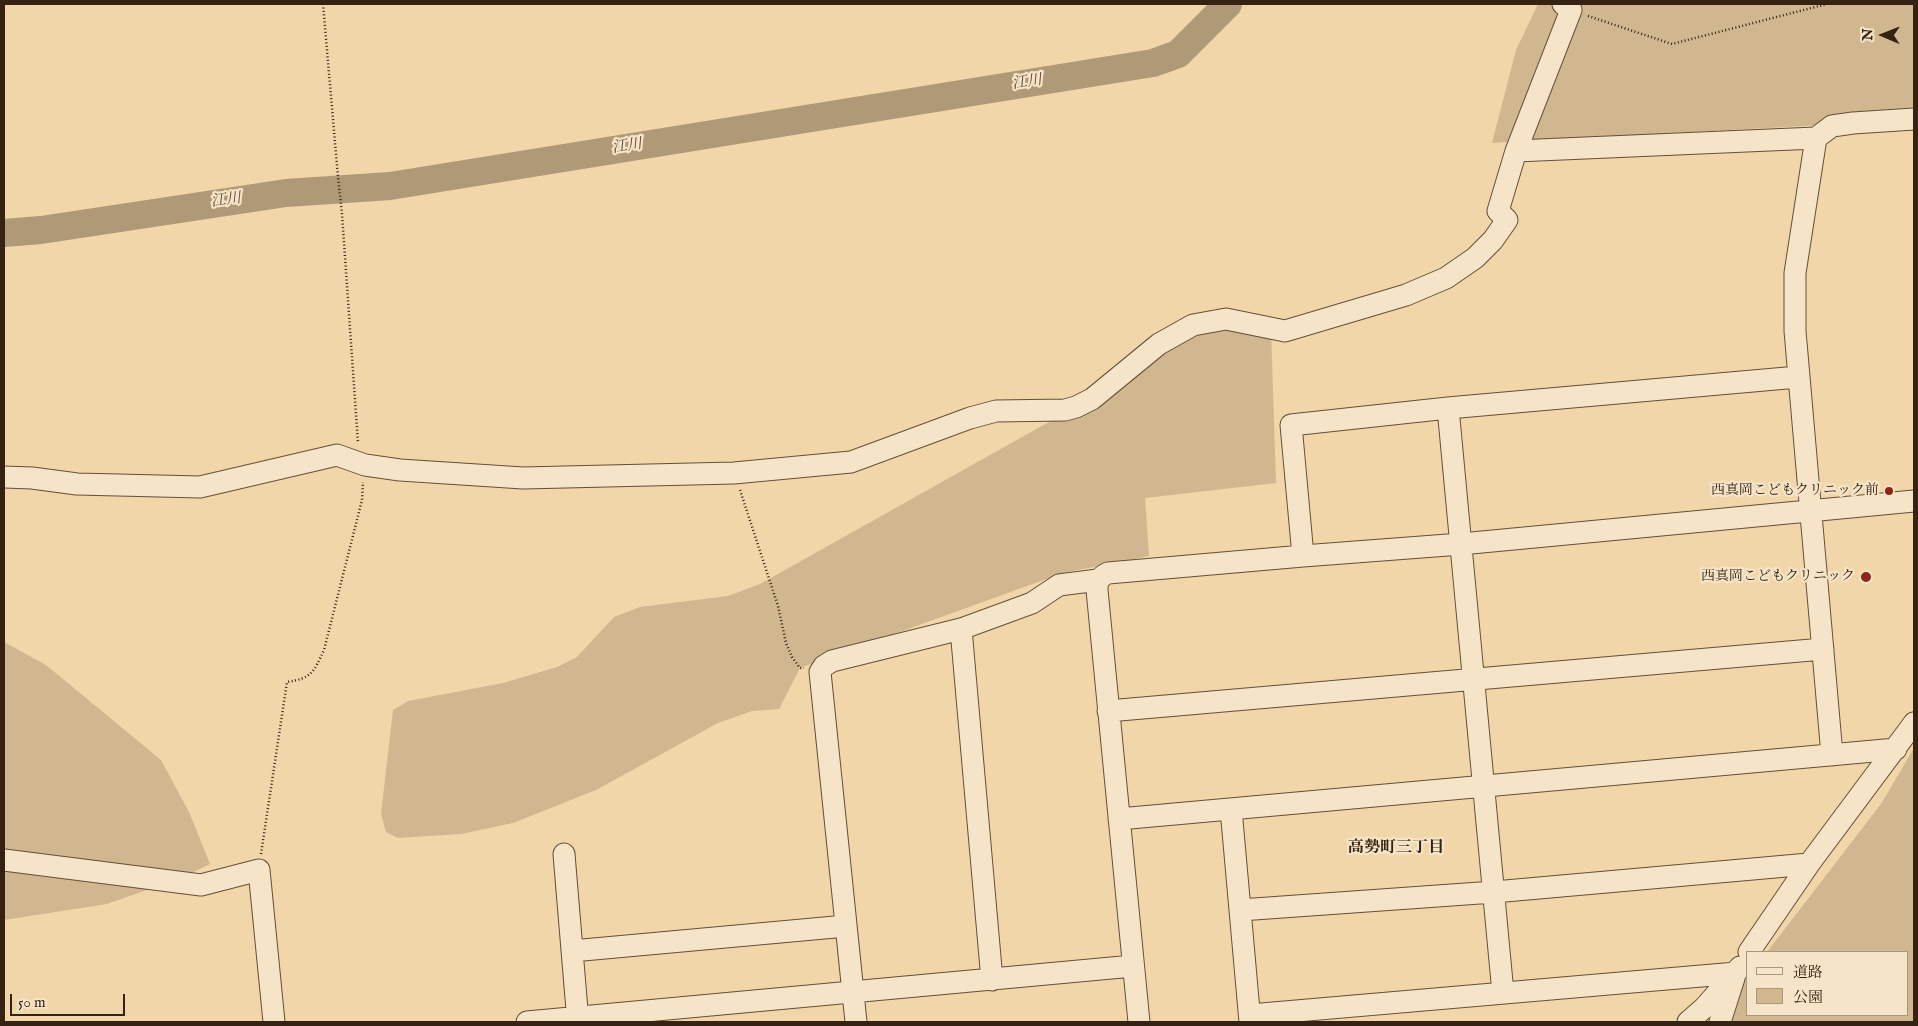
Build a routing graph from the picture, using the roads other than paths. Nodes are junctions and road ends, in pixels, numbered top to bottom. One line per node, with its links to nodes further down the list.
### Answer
1 (1567, 7): 4 (street)
2 (1914, 119): 3 (street)
3 (1816, 138): 4 (street); 5 (street)
4 (1516, 151): 7 (street)
5 (1798, 377): 6 (street); 9 (street)
6 (1448, 408): 10 (street); 11 (street)
7 (4, 477)
8 (1914, 501): 9 (street)
9 (1812, 511): 10 (street); 14 (street)
10 (1461, 544): 11 (street); 15 (street)
11 (1303, 556): 12 (street)
12 (1098, 580): 13 (street); 16 (street)
13 (961, 629): 28 (street); 33 (street)
14 (1824, 649): 15 (street); 19 (street)
15 (1474, 680): 16 (street); 20 (street)
16 (1108, 711): 22 (street)
17 (1914, 723): 18 (street)
18 (1896, 749): 19 (street); 25 (street)
19 (1832, 755): 20 (street)
20 (1484, 786): 21 (street); 26 (street)
21 (1231, 809): 22 (street); 27 (street)
22 (1119, 819): 32 (street)
23 (564, 854): 29 (street)
24 (4, 860): 39 (street)
25 (1809, 864): 26 (street); 30 (street)
26 (1494, 892): 27 (street); 35 (street)
27 (1240, 910): 37 (street)
28 (846, 926): 29 (street); 34 (street)
29 (572, 951): 38 (street)
30 (1751, 951)
31 (1741, 965): 35 (street); 43 (street); 44 (street)
32 (1132, 966): 33 (street); 42 (street)
33 (992, 980): 34 (street)
34 (853, 993): 38 (street); 41 (street)
35 (1503, 993): 36 (street)
36 (1353, 1014): 37 (street)
37 (1250, 1019)
38 (578, 1020): 40 (street)
39 (274, 1022)
40 (527, 1022)
41 (856, 1022)
42 (1138, 1022)
43 (1688, 1022)
44 (1720, 1022)

